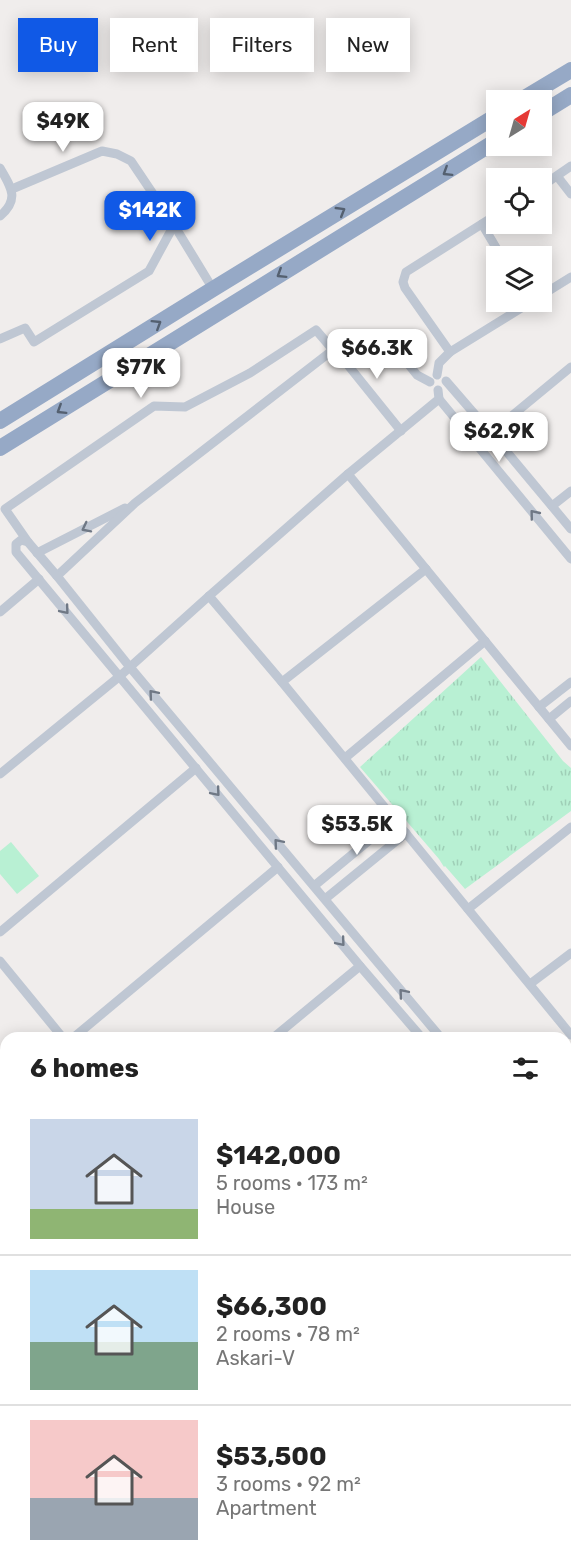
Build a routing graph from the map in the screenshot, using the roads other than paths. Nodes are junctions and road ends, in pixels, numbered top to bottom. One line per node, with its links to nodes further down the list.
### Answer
1 (571, 70): 2 (highway)
2 (538, 90)
3 (571, 95): 4 (highway)
4 (552, 107)
5 (486, 122): 19 (highway, one-way to 5)
6 (486, 147): 33 (highway, one-way to 33)
7 (571, 167): 9 (street)
8 (0, 168): 11 (street)
9 (557, 176): 10 (street); 12 (street)
10 (552, 179)
11 (12, 189): 13 (street); 16 (street)
12 (571, 194)
13 (0, 216)
14 (486, 221): 15 (street)
15 (482, 224): 17 (street); 25 (street)
16 (174, 225): 19 (street); 22 (street)
17 (495, 246)
18 (571, 277): 20 (street)
19 (213, 289): 30 (highway, one-way to 19)
20 (552, 289)
21 (513, 312): 25 (street)
22 (0, 339)
23 (393, 345): 27 (street)
24 (334, 351): 31 (street); 36 (street); 39 (street)
25 (450, 352): 27 (street)
26 (571, 368): 32 (street)
27 (433, 378): 28 (street); 29 (street)
28 (446, 381): 29 (street); 32 (street)
29 (439, 394): 31 (street); 41 (street, one-way to 29)
30 (0, 421)
31 (402, 431): 34 (street)
32 (491, 433): 37 (street)
33 (0, 448)
34 (348, 474): 42 (street); 45 (street)
35 (571, 490): 37 (street)
36 (135, 503): 40 (street, one-way to 40); 43 (street)
37 (552, 506): 38 (street)
38 (571, 529)
39 (28, 542): 40 (street); 44 (street)
40 (37, 553): 43 (street)
41 (571, 559)
42 (426, 569): 47 (street); 50 (street)
43 (57, 576): 48 (street)
44 (39, 579): 46 (street); 49 (street, one-way to 49)
45 (208, 596): 48 (street); 50 (street)
46 (0, 612)
47 (485, 641): 53 (street); 56 (street)
48 (129, 666): 49 (street); 63 (street, one-way to 48)
49 (120, 676): 57 (street); 58 (street)
50 (282, 682): 56 (street)
51 (571, 682): 53 (street)
52 (571, 701): 54 (street)
53 (539, 707): 54 (street)
54 (549, 719): 55 (street)
55 (571, 746)
56 (345, 758): 59 (street)
57 (196, 768): 62 (street, one-way to 62); 66 (street)
58 (0, 774)
59 (395, 819): 61 (street); 63 (street)
60 (571, 827): 65 (street)
61 (406, 833): 63 (street); 65 (street)
62 (278, 867): 64 (street); 72 (street)
63 (320, 893): 64 (street); 75 (street, one-way to 63)
64 (308, 903): 69 (street, one-way to 69)
65 (468, 909): 70 (street)
66 (0, 932)
67 (571, 953): 70 (street)
68 (0, 961): 71 (street)
69 (360, 966): 73 (street); 74 (street)
70 (530, 984): 76 (street)
71 (58, 1032)
72 (80, 1032)
73 (280, 1032)
74 (417, 1032)
75 (436, 1032)
76 (569, 1032)

